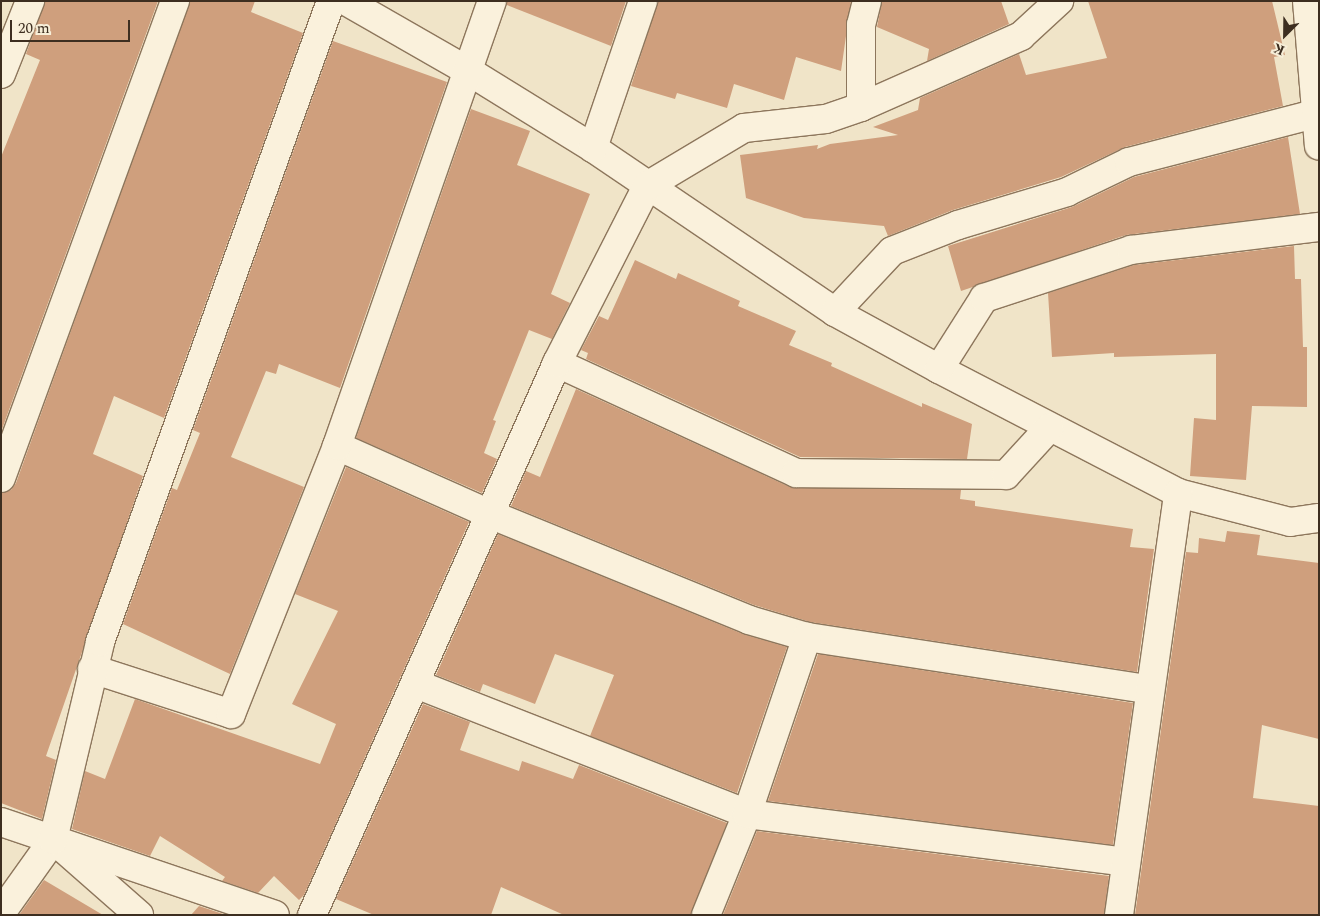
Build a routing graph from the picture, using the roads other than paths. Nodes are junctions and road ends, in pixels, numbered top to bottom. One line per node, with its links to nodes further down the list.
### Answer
1 (30, 1): 12 (street)
2 (175, 1): 24 (street)
3 (331, 1): 29 (street)
4 (346, 1): 11 (street)
5 (492, 1): 11 (street)
6 (643, 1): 16 (street)
7 (867, 1): 13 (street)
8 (1059, 1): 13 (street)
9 (1308, 1): 10 (street)
10 (1316, 59): 14 (street)
11 (470, 72): 16 (street); 23 (street)
12 (1, 74)
13 (862, 107): 17 (street)
14 (1314, 114): 15 (street); 19 (street)
15 (1319, 146)
16 (593, 148): 17 (street)
17 (648, 186): 19 (street); 20 (street)
18 (1319, 227): 21 (street)
19 (835, 312): 21 (street)
20 (557, 363): 22 (street); 26 (street)
21 (939, 370): 22 (street)
22 (1049, 428): 25 (street)
23 (337, 446): 26 (street); 29 (street)
24 (1, 478)
25 (1178, 493): 27 (street); 31 (street)
26 (492, 515): 28 (street); 30 (street)
27 (1319, 518)
28 (807, 637): 31 (street); 32 (street)
29 (92, 669): 34 (street)
30 (416, 684): 32 (street); 39 (street)
31 (1148, 689): 35 (street)
32 (747, 814): 35 (street); 40 (street)
33 (1, 822): 34 (street)
34 (53, 840): 36 (street); 37 (street); 38 (street)
35 (1126, 862): 41 (street)
36 (1, 913)
37 (139, 915)
38 (275, 915)
39 (312, 915)
40 (706, 915)
41 (1119, 915)

